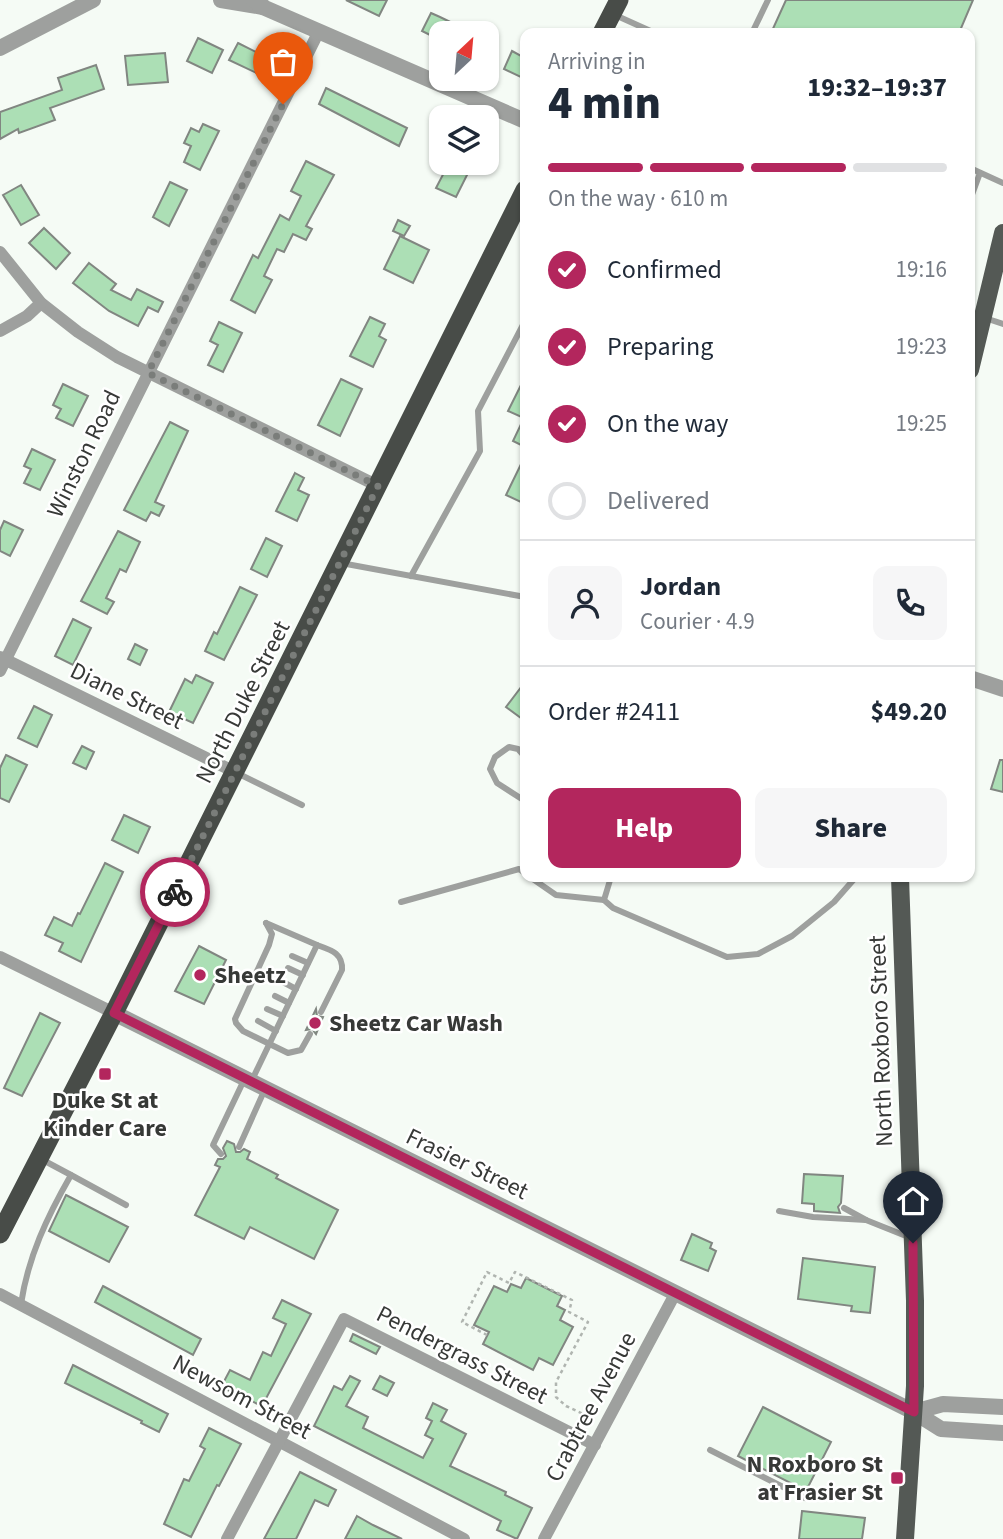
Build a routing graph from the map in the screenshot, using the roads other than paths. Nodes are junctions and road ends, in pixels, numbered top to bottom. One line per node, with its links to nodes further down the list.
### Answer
1 (93, 0): 10 (street)
2 (221, 0): 4 (street)
3 (768, 0): 8 (lane)
4 (260, 4): 9 (street)
5 (615, 7): 6 (highway); 7 (lane)
6 (604, 28)
7 (647, 28)
8 (754, 28)
9 (319, 31): 11 (street); 24 (street, Winston Road)
10 (0, 48)
11 (520, 119)
12 (975, 170): 13 (lane)
13 (980, 173): 14 (lane); 15 (lane)
14 (1003, 183)
15 (975, 186)
16 (520, 200): 25 (highway, North Duke Street)
17 (1003, 233): 20 (main road)
18 (0, 252): 19 (street)
19 (41, 303): 22 (street); 24 (street)
20 (976, 316): 21 (lane)
21 (1003, 324)
22 (0, 331)
23 (520, 331): 27 (lane)
24 (148, 373): 25 (street); 29 (street, Winston Road)
25 (378, 486): 26 (highway, North Duke Street)
26 (340, 563): 27 (lane); 35 (highway, North Duke Street)
27 (411, 576): 28 (lane)
28 (520, 596)
29 (2, 663): 35 (street, Diane Street)
30 (975, 675): 32 (street)
31 (975, 680): 32 (street)
32 (986, 683): 33 (street)
33 (1003, 689)
34 (520, 751): 36 (lane)
35 (235, 772): 37 (lane); 57 (highway, North Duke Street)
36 (520, 798)
37 (302, 805)
38 (520, 872): 44 (lane)
39 (537, 882): 43 (lane)
40 (609, 882): 43 (lane)
41 (852, 882): 43 (lane)
42 (900, 882): 73 (main road, North Roxboro Street)
43 (604, 900)
44 (401, 902)
45 (317, 944): 48 (lane); 56 (lane); 62 (lane)
46 (292, 956): 48 (lane)
47 (0, 957): 57 (street, Frasier Street)
48 (308, 963): 50 (lane)
49 (288, 968): 50 (lane)
50 (303, 975): 52 (lane)
51 (283, 982): 52 (lane)
52 (296, 989): 54 (lane)
53 (275, 996): 54 (lane)
54 (289, 1003): 58 (lane)
55 (267, 1009): 58 (lane)
56 (321, 1012)
57 (114, 1013): 63 (street, Frasier Street); 66 (highway, North Duke Street)
58 (283, 1016): 60 (lane)
59 (258, 1021): 60 (lane)
60 (276, 1031): 62 (lane)
61 (310, 1034): 62 (lane)
62 (270, 1044): 63 (lane)
63 (254, 1083): 64 (lane); 65 (lane); 75 (street, Frasier Street)
64 (239, 1147)
65 (221, 1154)
66 (39, 1158): 67 (lane); 72 (highway, North Duke Street)
67 (71, 1175): 68 (lane); 76 (lane)
68 (126, 1205)
69 (844, 1208): 71 (lane)
70 (779, 1211): 71 (lane)
71 (866, 1220): 73 (lane)
72 (0, 1234)
73 (913, 1239): 78 (main road, North Roxboro Street)
74 (0, 1294): 76 (street, Newsom Street)
75 (675, 1294): 78 (street, Frasier Street); 81 (street, Crabtree Avenue)
76 (21, 1304): 80 (street, Newsom Street)
77 (1003, 1407): 78 (street)
78 (914, 1412): 79 (street, Frasier Street); 87 (main road, North Roxboro Street)
79 (1003, 1433)
80 (279, 1441): 81 (street, Pendergrass Street); 84 (street, Pendergrass Street); 85 (street, Newsom Street)
81 (589, 1442): 86 (street, Crabtree Avenue)
82 (710, 1450): 83 (lane)
83 (805, 1498)
84 (227, 1539)
85 (464, 1539)
86 (544, 1539)
87 (905, 1539)

